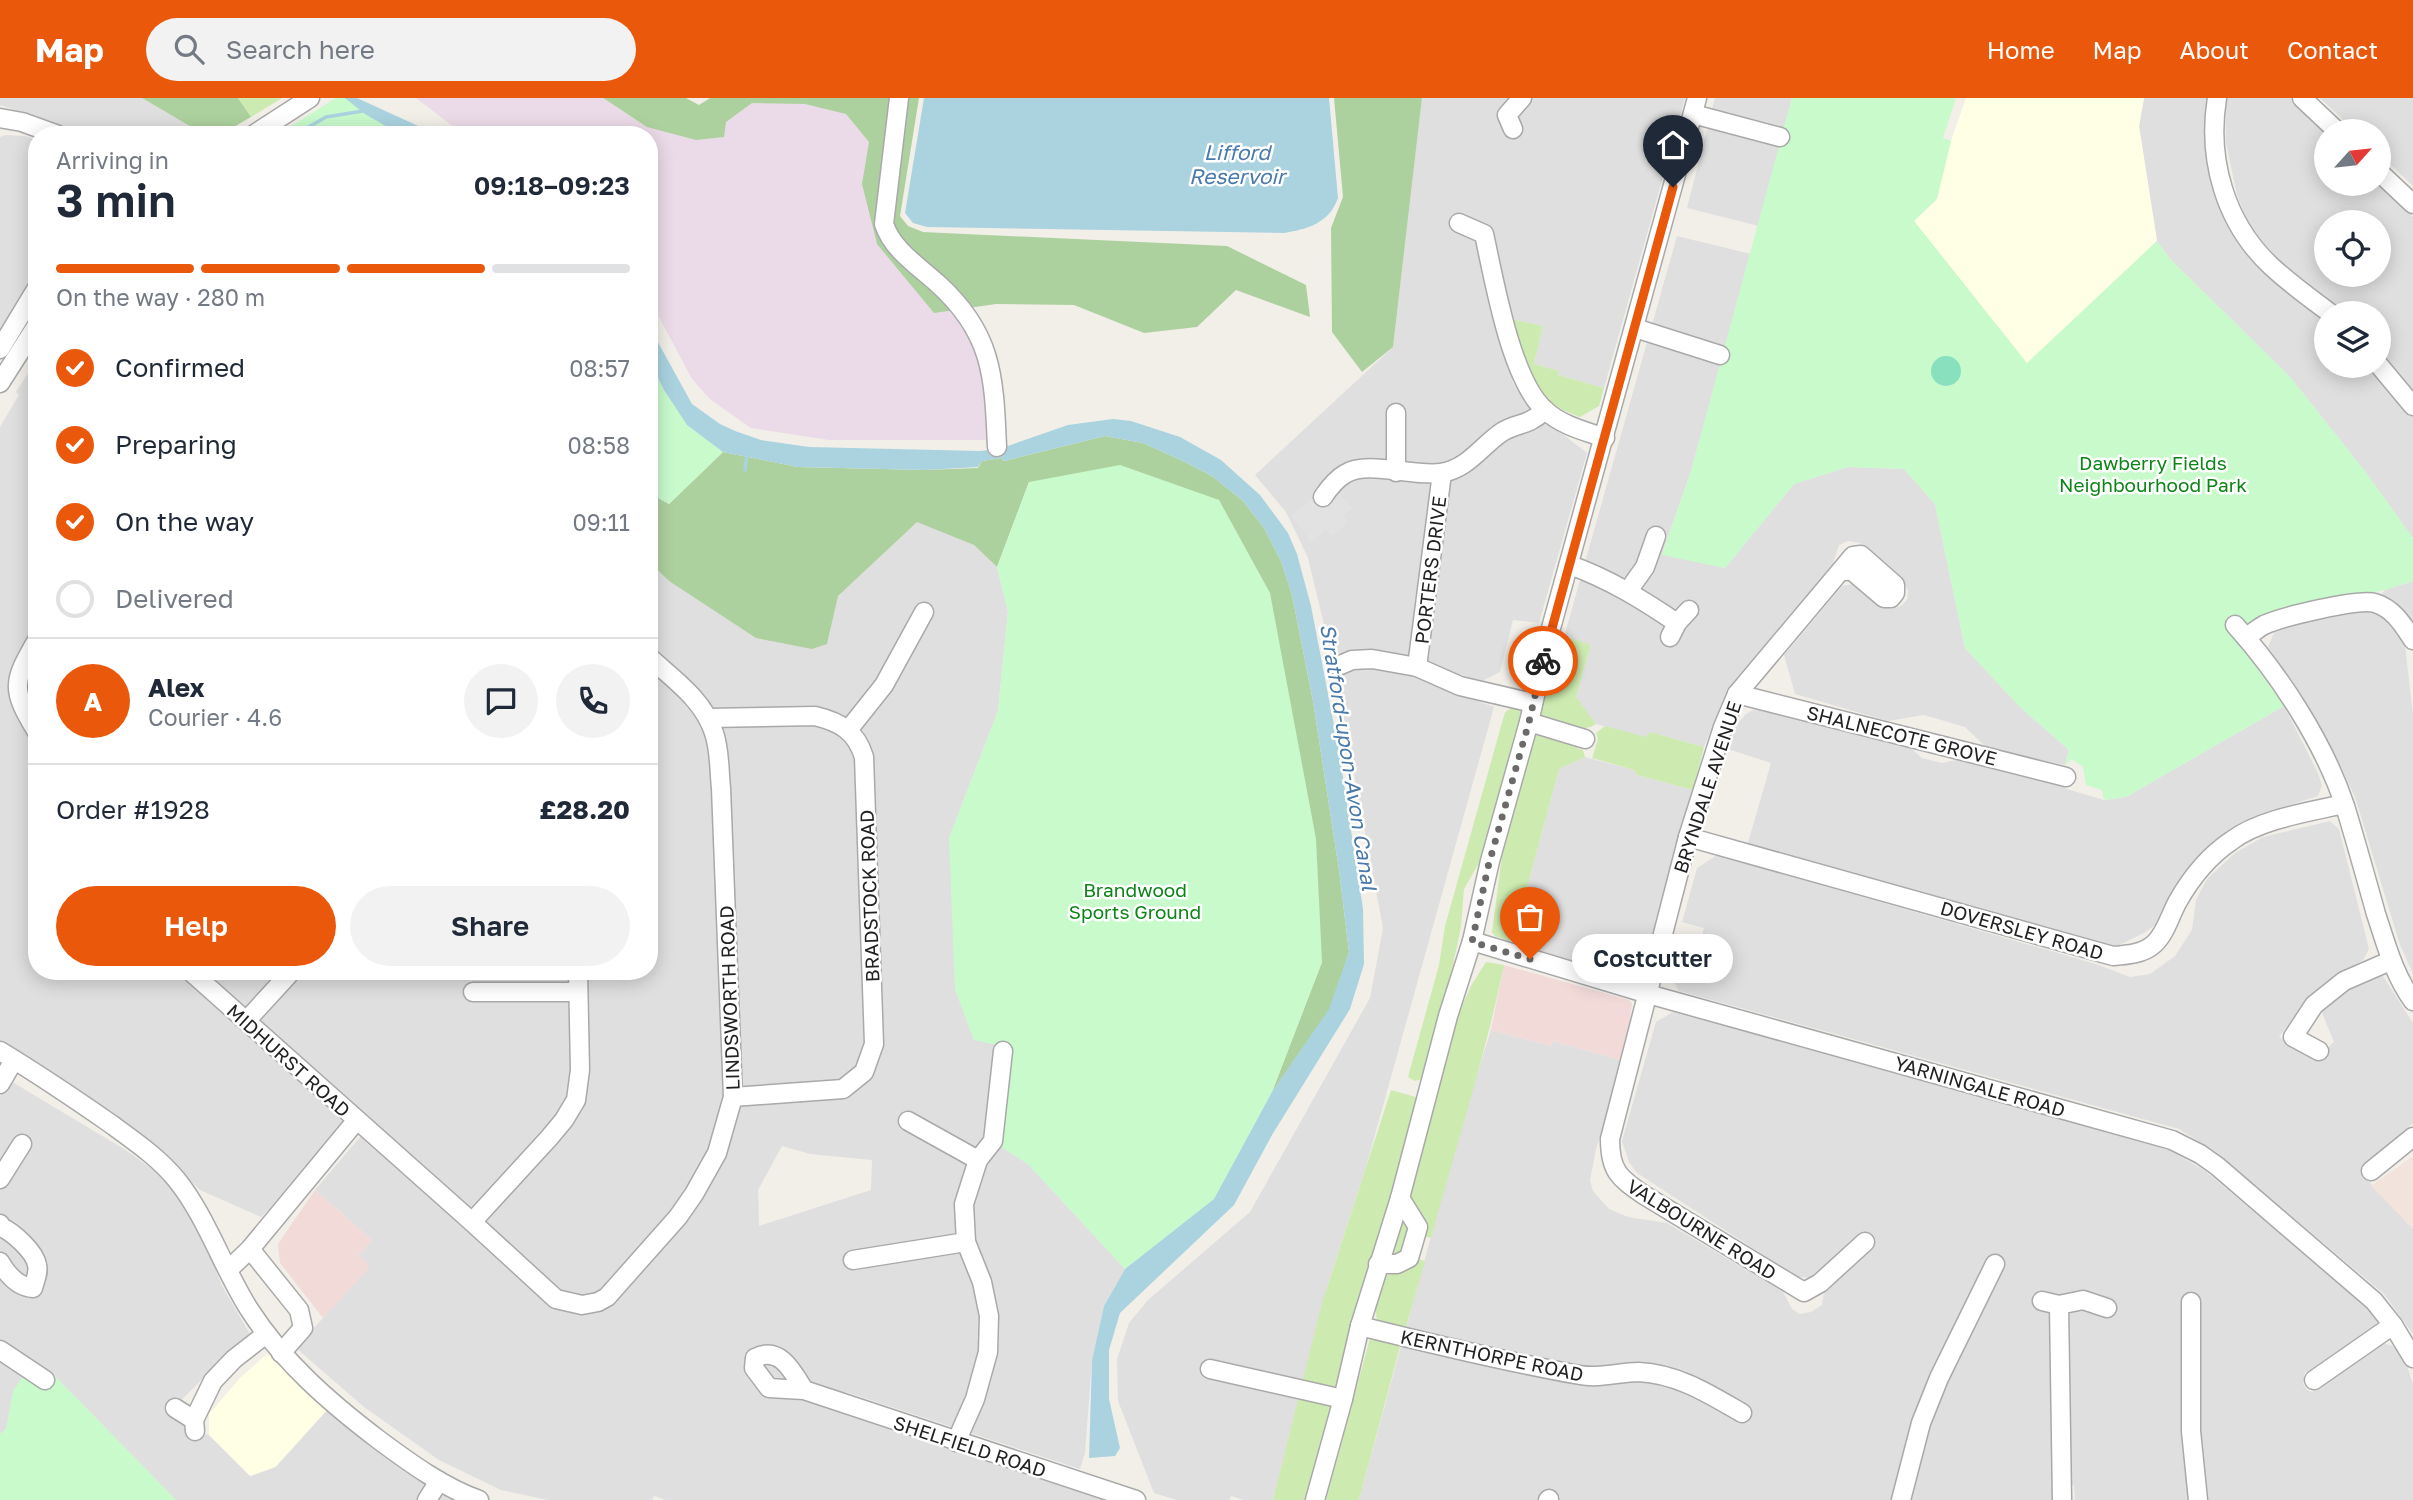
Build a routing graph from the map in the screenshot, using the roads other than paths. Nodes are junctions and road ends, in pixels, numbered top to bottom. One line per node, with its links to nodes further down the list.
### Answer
1 (310, 98): 11 (street)
2 (899, 98): 28 (street)
3 (1522, 98): 7 (street)
4 (2217, 98): 16 (street)
5 (2302, 98): 9 (street)
6 (1695, 106): 12 (street); 18 (street)
7 (1505, 116)
8 (0, 118): 10 (street)
9 (2324, 119)
10 (33, 126)
11 (267, 126)
12 (1780, 137)
13 (2391, 183): 14 (street)
14 (2413, 204)
15 (1459, 223): 25 (street)
16 (2315, 301)
17 (28, 303): 20 (street)
18 (1635, 328): 21 (street); 27 (street)
19 (28, 339): 23 (street)
20 (0, 349)
21 (1720, 355)
22 (2390, 378): 24 (street)
23 (0, 383)
24 (2413, 406)
25 (1545, 410): 27 (street); 30 (street)
26 (1396, 413): 29 (street)
27 (1605, 438): 33 (street)
28 (997, 447)
29 (1396, 472): 30 (street); 31 (street)
30 (1442, 473): 42 (street, PORTERS DRIVE)
31 (1323, 497)
32 (1656, 536): 35 (street)
33 (1570, 565): 35 (street); 44 (street)
34 (1840, 572): 43 (street, BRYNDALE AVENUE)
35 (1628, 590): 37 (street)
36 (924, 612): 48 (street)
37 (1679, 624)
38 (2413, 640): 51 (street)
39 (28, 655): 45 (street)
40 (658, 665): 46 (street, LINDSWORTH ROAD)
41 (1338, 666): 42 (street)
42 (1417, 667): 44 (street)
43 (1737, 694): 50 (street, SHALNECOTE GROVE); 52 (street, BRYNDALE AVENUE)
44 (1533, 703): 47 (street)
45 (28, 718)
46 (708, 718): 48 (street); 67 (street, LINDSWORTH ROAD)
47 (1529, 722): 49 (street); 53 (street)
48 (849, 729): 67 (street, BRADSTOCK ROAD)
49 (1585, 739)
50 (2066, 777)
51 (2344, 804): 52 (street, DOVERSLEY ROAD); 54 (street)
52 (1688, 837): 60 (street, BRYNDALE AVENUE)
53 (1472, 942): 60 (street, YARNINGALE ROAD); 75 (street)
54 (2390, 961): 61 (street); 64 (street)
55 (200, 980): 62 (street, MIDHURST ROAD)
56 (284, 980): 62 (street)
57 (578, 980): 59 (street)
58 (473, 992): 59 (street)
59 (578, 992): 76 (street)
60 (1648, 994): 79 (street, VALBOURNE ROAD); 88 (street, YARNINGALE ROAD)
61 (2413, 1001)
62 (247, 1020): 68 (street, MIDHURST ROAD)
63 (1003, 1051): 72 (street)
64 (2319, 1051)
65 (7, 1056): 66 (street); 85 (street)
66 (0, 1084)
67 (733, 1097): 76 (street, LINDSWORTH ROAD)
68 (356, 1121): 76 (street, LINDSWORTH ROAD); 80 (street)
69 (908, 1121): 72 (street)
70 (2413, 1137): 73 (street)
71 (22, 1144): 74 (street)
72 (978, 1160): 78 (street)
73 (2371, 1171)
74 (0, 1178)
75 (1400, 1198): 84 (street); 84 (street)
76 (472, 1222)
77 (0, 1227): 82 (street)
78 (966, 1241): 81 (street); 101 (street)
79 (1864, 1242)
80 (250, 1249): 85 (street); 92 (street)
81 (853, 1260)
82 (0, 1262)
83 (1995, 1263): 107 (street)
84 (1378, 1265): 89 (street)
85 (228, 1270): 90 (street)
86 (2191, 1302): 109 (street)
87 (2107, 1308): 108 (street)
88 (2393, 1325): 93 (street, YARNINGALE ROAD); 96 (street)
89 (1360, 1326): 98 (street); 100 (street, KERNTHORPE ROAD)
90 (266, 1334): 92 (street); 99 (street)
91 (0, 1350): 95 (street)
92 (281, 1353): 102 (street)
93 (2413, 1358)
94 (1210, 1369): 98 (street)
95 (45, 1380)
96 (2314, 1380)
97 (804, 1390): 101 (street, SHELFIELD ROAD)
98 (1343, 1399): 106 (street)
99 (175, 1408)
100 (1742, 1413)
101 (956, 1442): 105 (street, SHELFIELD ROAD)
102 (439, 1480): 103 (street); 104 (street)
103 (427, 1500)
104 (479, 1500)
105 (1136, 1500)
106 (1315, 1500)
107 (1901, 1500)
108 (2062, 1500)
109 (2198, 1500)

